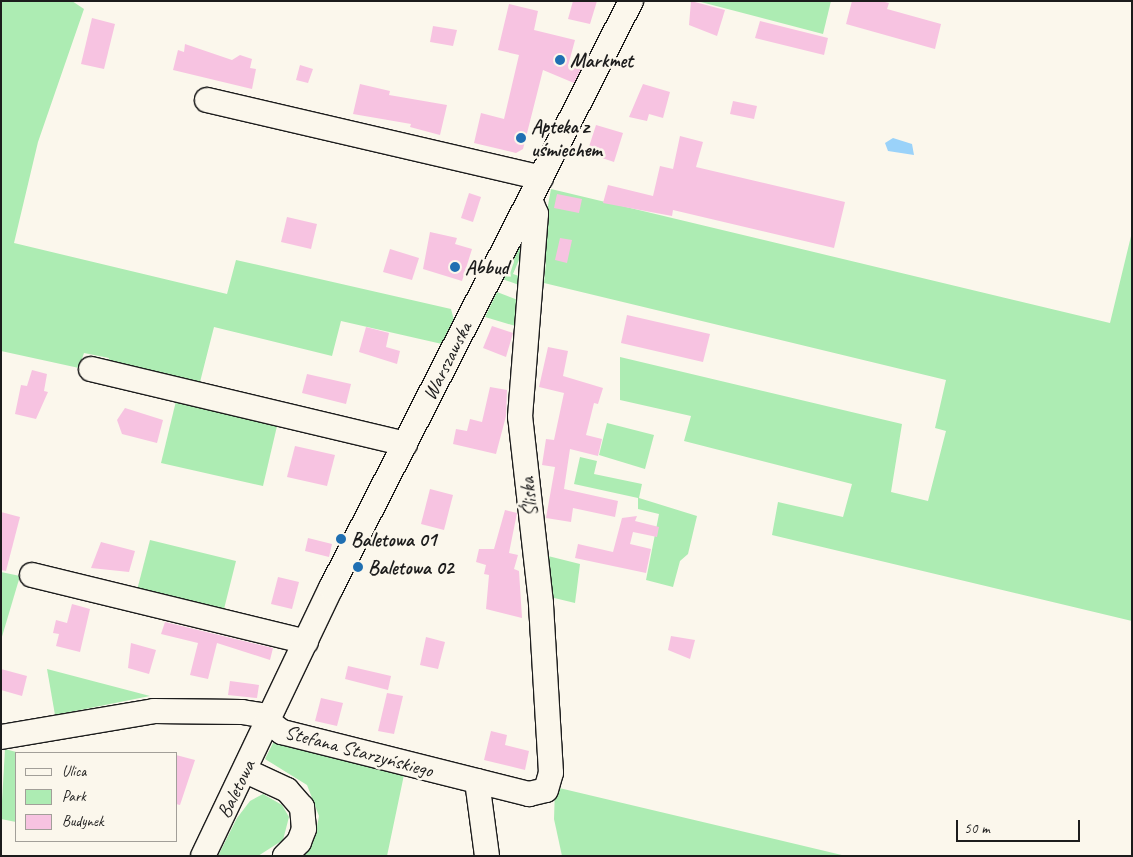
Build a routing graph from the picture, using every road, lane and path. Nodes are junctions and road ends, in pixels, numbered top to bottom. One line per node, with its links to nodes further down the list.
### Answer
1 (631, 1): 3 (street, Warszawska)
2 (207, 100): 3 (street)
3 (541, 178): 4 (street, Warszawska)
4 (530, 199): 6 (street, Warszawska); 13 (street, Śliska)
5 (91, 369): 6 (street)
6 (405, 444): 8 (street, Warszawska)
7 (32, 576): 8 (street)
8 (306, 642): 9 (street, Warszawska)
9 (268, 722): 10 (street, Stefana Starzyńskiego); 11 (street, Baletowa); 12 (street, Stefana Starzyńskiego)
10 (1, 737)
11 (246, 772): 14 (street, Baletowa); 15 (street)
12 (477, 781): 13 (street, Stefana Starzyńskiego); 16 (street)
13 (542, 793)
14 (203, 856)
15 (285, 856)
16 (487, 856)

